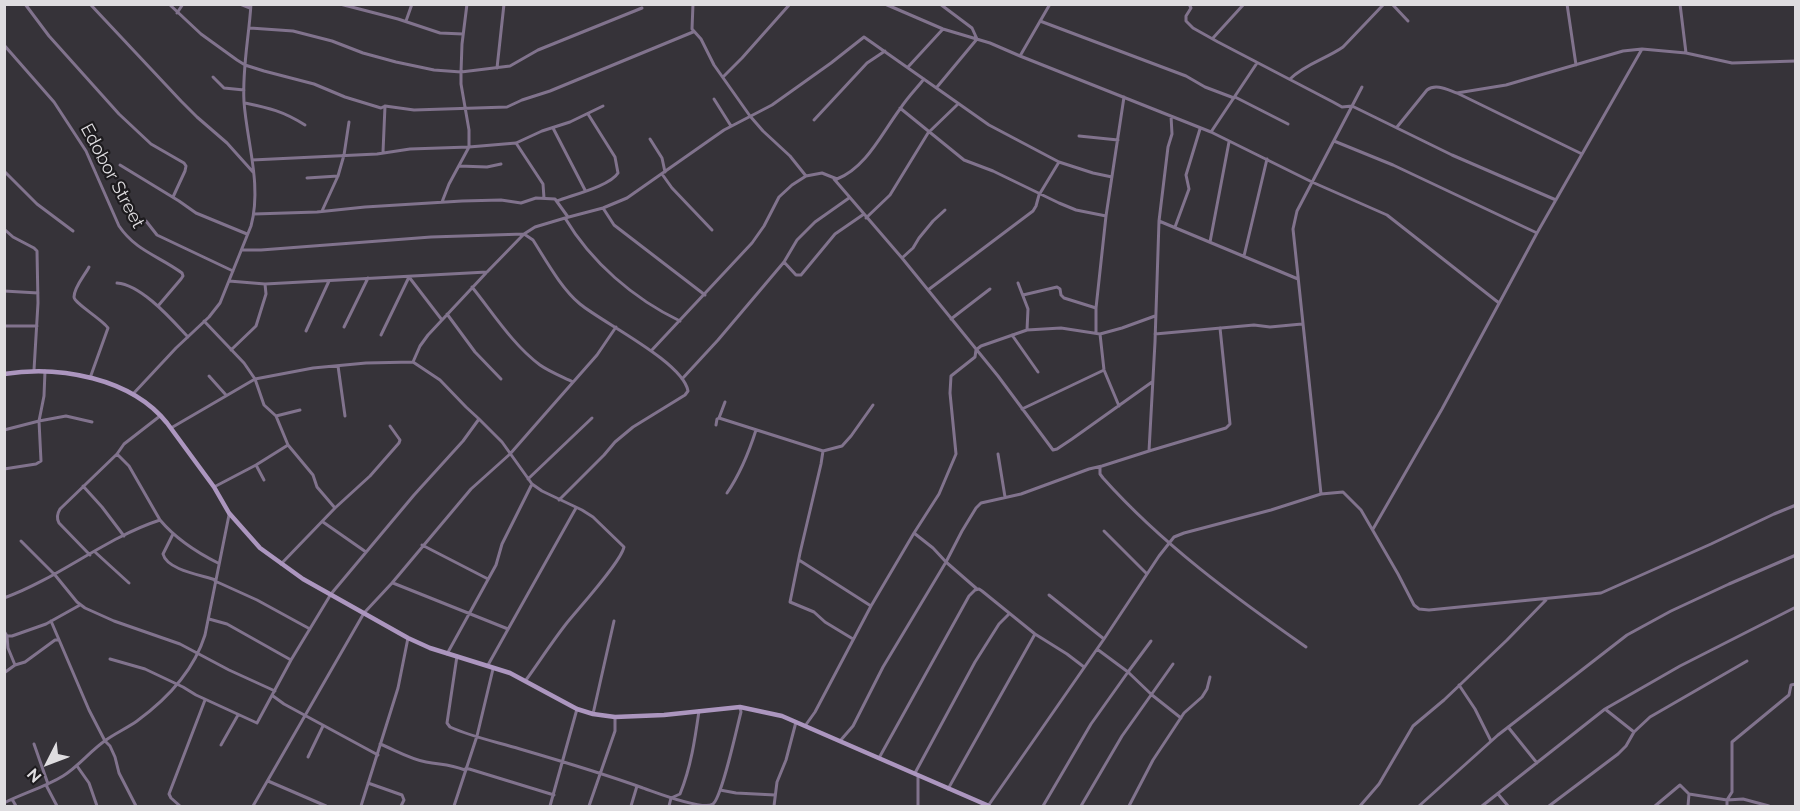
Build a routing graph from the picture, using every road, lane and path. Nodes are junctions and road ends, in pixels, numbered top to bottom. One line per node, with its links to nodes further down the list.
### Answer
1 (25, 4): 105 (street)
2 (90, 4): 95 (street)
3 (169, 4): 25 (street)
4 (183, 4): 25 (street)
5 (240, 4): 22 (street)
6 (340, 4): 24 (street)
7 (373, 4): 24 (street)
8 (412, 4): 26 (street)
9 (467, 4): 32 (street)
10 (504, 4): 45 (street)
11 (693, 4): 31 (street)
12 (790, 4): 48 (street)
13 (885, 4): 30 (street)
14 (940, 4): 34 (street)
15 (1050, 4): 27 (street)
16 (1189, 4): 33 (street)
17 (1244, 4): 33 (street)
18 (1384, 4): 50 (street)
19 (1392, 4): 28 (street)
20 (1567, 4): 43 (street)
21 (1680, 4): 38 (street)
22 (251, 6): 29 (street)
23 (642, 8): 45 (street)
24 (370, 11): 26 (street)
25 (177, 13): 42 (street)
26 (406, 21): 32 (street)
27 (1040, 21): 39 (street); 56 (street)
28 (1408, 21)
29 (250, 28): 42 (street); 46 (street)
30 (943, 29): 34 (street); 44 (street)
31 (693, 32): 48 (street); 64 (street)
32 (463, 34): 46 (street)
33 (1213, 38): 41 (street)
34 (977, 39): 39 (street); 52 (street)
35 (4, 45): 151 (street, Edobor Street)
36 (1642, 49): 38 (street); 43 (street); 86 (street)
37 (885, 51): 44 (street); 66 (street); 68 (street)
38 (1686, 53): 40 (street)
39 (1020, 56): 55 (street)
40 (1796, 62)
41 (1257, 63): 50 (street); 56 (street)
42 (245, 65): 53 (street); 60 (street)
43 (1576, 65): 54 (street)
44 (908, 67): 49 (street)
45 (497, 68): 46 (street)
46 (461, 72): 64 (street)
47 (213, 77): 53 (street)
48 (723, 77): 66 (street)
49 (924, 79): 52 (street); 63 (street)
50 (1290, 79): 62 (street)
51 (1362, 87): 62 (street)
52 (936, 88): 59 (street)
53 (244, 90): 58 (street)
54 (1457, 93): 73 (street); 86 (street)
55 (1124, 97): 67 (street); 80 (street)
56 (1234, 97): 70 (street); 76 (street)
57 (714, 99): 72 (street)
58 (244, 103): 71 (street); 89 (street)
59 (958, 104): 77 (street); 90 (street)
60 (385, 106): 64 (street); 85 (street)
61 (603, 106): 65 (street)
62 (1352, 106): 73 (street); 81 (street)
63 (900, 108): 77 (street); 101 (street)
64 (465, 109): 84 (street)
65 (588, 114): 74 (street); 103 (street)
66 (750, 116): 72 (street); 98 (street)
67 (1171, 116): 75 (street); 118 (street)
68 (814, 120)
69 (349, 122): 87 (street)
70 (1288, 124)
71 (305, 125)
72 (731, 126): 96 (street)
73 (1397, 127): 108 (street)
74 (553, 128): 83 (street); 103 (street)
75 (1200, 128): 76 (street); 120 (street)
76 (1211, 132): 82 (street)
77 (928, 133): 104 (street); 115 (street)
78 (1079, 136): 80 (street)
79 (650, 140): 96 (street)
80 (1118, 140): 99 (street)
81 (1334, 141): 102 (street); 124 (street)
82 (1229, 142): 88 (street); 127 (street)
83 (516, 143): 84 (street); 106 (street)
84 (469, 147): 85 (street); 93 (street)
85 (382, 152): 87 (street)
86 (1582, 154): 108 (street)
87 (344, 155): 89 (street); 97 (street)
88 (1267, 159): 102 (street); 129 (street)
89 (252, 160): 95 (street)
90 (1059, 162): 99 (street); 104 (street)
91 (501, 164): 93 (street)
92 (120, 165): 105 (street)
93 (459, 166): 110 (street)
94 (4, 171): 123 (street)
95 (254, 173): 114 (street)
96 (663, 173): 111 (street); 122 (street)
97 (338, 176): 100 (street); 113 (street)
98 (806, 176): 101 (street); 148 (street)
99 (1112, 177): 116 (street)
100 (307, 178)
101 (834, 179): 107 (street)
102 (1312, 182): 137 (street); 150 (street)
103 (585, 190): 109 (street)
104 (1039, 195): 116 (street); 145 (street)
105 (173, 197): 125 (street)
106 (544, 198): 109 (street); 110 (street)
107 (849, 198): 115 (street); 131 (street)
108 (1556, 200): 124 (street)
109 (557, 201): 117 (street)
110 (441, 202): 113 (street)
111 (603, 208): 117 (street); 148 (street)
112 (945, 210): 130 (street)
113 (322, 211): 114 (street)
114 (254, 214): 125 (street)
115 (865, 216): 130 (street); 131 (street)
116 (1106, 216): 152 (street)
117 (566, 217): 126 (street); 158 (street)
118 (1159, 220): 120 (street); 154 (street)
119 (146, 221): 133 (street)
120 (1175, 227): 127 (street)
121 (4, 228): 147 (street)
122 (712, 230)
123 (73, 231)
124 (1537, 233): 150 (street)
125 (247, 234): 128 (street)
126 (524, 234): 128 (street); 134 (street); 163 (street)
127 (1210, 242): 129 (street)
128 (242, 250): 133 (street)
129 (1244, 257): 137 (street)
130 (902, 258): 145 (street)
131 (784, 262): 186 (street)
132 (89, 267): 183 (street)
133 (233, 271): 138 (street)
134 (487, 272): 135 (street); 143 (street)
135 (409, 277): 136 (street); 156 (street); 170 (street)
136 (368, 278): 139 (street); 162 (street)
137 (1298, 279): 159 (street)
138 (229, 281): 142 (street); 157 (street)
139 (329, 281): 142 (street); 166 (street)
140 (117, 283): 151 (street)
141 (1018, 283): 149 (street)
142 (266, 284): 172 (street)
143 (472, 287): 153 (street); 188 (street)
144 (990, 289): 155 (street)
145 (928, 290): 155 (street)
146 (4, 291): 147 (street)
147 (38, 293): 161 (street)
148 (705, 295): 158 (street)
149 (1023, 296): 152 (street); 165 (street)
150 (1500, 303): 233 (street)
151 (158, 306): 171 (street)
152 (1096, 308): 167 (street)
153 (447, 314): 156 (street); 185 (street)
154 (1155, 316): 167 (street); 169 (street)
155 (951, 319): 173 (street)
156 (442, 320): 175 (street)
157 (204, 321): 171 (street); 172 (street)
158 (681, 322): 174 (street)
159 (1302, 324): 164 (street); 224 (street)
160 (4, 326): 161 (street)
161 (37, 326): 177 (street)
162 (344, 327)
163 (616, 327): 174 (street); 188 (street)
164 (1220, 328): 169 (street); 211 (street)
165 (1027, 330): 167 (street); 168 (street)
166 (306, 331)
167 (1098, 333): 178 (street)
168 (1011, 334): 173 (street); 180 (street)
169 (1155, 334): 187 (street)
170 (381, 335)
171 (188, 337): 189 (street)
172 (231, 350): 184 (street)
173 (976, 350): 194 (street); 235 (street)
174 (651, 351): 186 (street)
175 (413, 362): 176 (street); 201 (street)
176 (338, 366): 184 (street); 198 (street)
177 (34, 370): 179 (street); 181 (street)
178 (1104, 370): 193 (street); 194 (street)
179 (45, 371): 183 (street); 202 (street)
180 (1038, 372)
181 (4, 375)
182 (209, 376): 190 (street)
183 (90, 378): 189 (street)
184 (255, 379): 190 (street); 197 (street)
185 (501, 379)
186 (682, 379): 226 (street)
187 (1153, 381): 193 (street); 211 (street)
188 (573, 382): 213 (street)
189 (133, 394): 196 (street)
190 (226, 396): 206 (street)
191 (725, 402): 200 (street)
192 (873, 405): 210 (street)
193 (1119, 406): 194 (street)
194 (1022, 409)
195 (300, 410): 197 (street)
196 (161, 416): 206 (street); 212 (street)
197 (276, 416): 209 (street)
198 (345, 416)
199 (592, 418): 218 (street)
200 (719, 418): 204 (street); 208 (street)
201 (479, 419): 213 (street); 242 (street)
202 (39, 421): 203 (street); 207 (street); 217 (street)
203 (92, 422)
204 (716, 425)
205 (390, 426): 228 (street)
206 (171, 428): 222 (street)
207 (4, 430)
208 (756, 430): 210 (street); 223 (street)
209 (288, 445): 215 (street); 228 (street)
210 (823, 451): 245 (street)
211 (1149, 451): 216 (street)
212 (117, 454): 221 (street); 231 (street)
213 (510, 454): 218 (street); 240 (street)
214 (998, 454): 225 (street)
215 (256, 465): 219 (street); 222 (street)
216 (1100, 467): 225 (street); 239 (street)
217 (4, 469)
218 (528, 479): 220 (street)
219 (264, 480)
220 (532, 484): 226 (street); 251 (street)
221 (83, 486): 237 (street); 243 (street)
222 (213, 487): 230 (street)
223 (727, 493)
224 (1321, 494): 233 (street); 239 (street)
225 (1005, 497): 246 (street)
226 (559, 500): 229 (street)
227 (1796, 505): 259 (street)
228 (335, 508): 232 (street)
229 (576, 508): 270 (street); 295 (street)
230 (229, 513): 247 (street); 248 (street)
231 (160, 520): 236 (street); 237 (street)
232 (322, 522): 242 (street); 248 (street)
233 (1372, 530): 259 (street)
234 (1104, 531): 250 (street)
235 (914, 533): 246 (street); 261 (street)
236 (173, 534): 247 (street); 252 (street)
237 (123, 536): 241 (street)
238 (21, 542): 249 (street)
239 (1169, 543): 250 (street); 279 (street)
240 (422, 545): 251 (street); 254 (street)
241 (95, 552): 243 (street); 253 (street)
242 (366, 552): 256 (street)
243 (90, 555): 249 (street)
244 (1796, 555): 315 (street)
245 (799, 560): 261 (street); 275 (street)
246 (946, 562): 255 (street); 319 (street)
247 (218, 563): 252 (street)
248 (281, 564): 256 (street)
249 (55, 574): 258 (street); 260 (street)
250 (1147, 574): 276 (street)
251 (488, 579): 264 (street)
252 (216, 580): 266 (street); 269 (street)
253 (129, 583)
254 (392, 583): 263 (street); 264 (street)
255 (976, 589): 265 (street); 326 (street)
256 (331, 594): 263 (street); 269 (street)
257 (1048, 595): 276 (street)
258 (4, 598)
259 (1547, 599): 298 (street)
260 (80, 605): 267 (street); 281 (street)
261 (871, 606): 275 (street)
262 (1796, 607): 305 (street)
263 (364, 613): 274 (street); 309 (street)
264 (469, 614): 270 (street); 282 (street)
265 (1010, 614): 272 (street); 332 (street)
266 (209, 619): 281 (street); 285 (street)
267 (51, 621): 273 (street); 277 (street)
268 (614, 621): 307 (street)
269 (310, 629): 285 (street)
270 (508, 629): 289 (street)
271 (4, 631): 273 (street)
272 (1035, 634): 291 (street); 337 (street)
273 (7, 636): 288 (street)
274 (408, 638): 282 (street); 322 (street)
275 (853, 639): 314 (street)
276 (1104, 639): 280 (street)
277 (59, 640): 288 (street); 318 (street)
278 (1152, 641): 292 (street)
279 (1306, 646)
280 (1097, 649): 291 (street); 292 (street)
281 (198, 654): 296 (street); 299 (street)
282 (447, 654): 283 (street)
283 (457, 656): 289 (street); 317 (street)
284 (110, 659): 296 (street)
285 (291, 660): 299 (street)
286 (1747, 661): 316 (street)
287 (1173, 664): 300 (street)
288 (15, 665): 293 (street)
289 (488, 665): 290 (street)
290 (494, 667): 295 (street); 317 (street)
291 (1084, 667): 348 (street)
292 (1128, 672): 300 (street); 364 (street)
293 (4, 673)
294 (1210, 677): 311 (street)
295 (526, 680): 304 (street)
296 (177, 684): 302 (street); 318 (street)
297 (1796, 684): 345 (street)
298 (1459, 685): 320 (street); 367 (street)
299 (276, 691): 301 (street)
300 (1152, 694): 311 (street); 365 (street)
301 (273, 696): 308 (street); 309 (street)
302 (205, 700): 308 (street); 353 (street)
303 (740, 707): 306 (street); 312 (street); 338 (street)
304 (577, 709): 307 (street); 327 (street)
305 (1605, 709): 316 (street); 328 (street)
306 (699, 711): 310 (street); 343 (street)
307 (593, 714): 310 (street)
308 (238, 715): 323 (street)
309 (305, 716): 313 (street); 333 (street)
310 (615, 717): 331 (street)
311 (1181, 718): 366 (street)
312 (796, 722): 314 (street); 342 (street)
313 (323, 726): 324 (street); 325 (street)
314 (805, 726): 319 (street)
315 (1508, 727): 320 (street); 328 (street)
316 (1634, 732): 371 (street)
317 (477, 736): 327 (street); 330 (street)
318 (105, 741): 329 (street); 352 (street)
319 (840, 741): 326 (street)
320 (1491, 741): 368 (street)
321 (34, 744): 335 (street)
322 (380, 744): 324 (street); 330 (street)
323 (221, 745)
324 (378, 754): 334 (street)
325 (308, 757)
326 (879, 758): 332 (street)
327 (562, 761): 331 (street); 341 (street)
328 (1537, 763): 339 (street)
329 (77, 766): 335 (street); 351 (street)
330 (465, 769): 341 (street); 347 (street)
331 (600, 773): 336 (street); 359 (street)
332 (916, 776): 337 (street); 363 (street)
333 (268, 781): 354 (street); 355 (street)
334 (368, 783): 356 (street); 357 (street)
335 (47, 784): 344 (street); 350 (street)
336 (637, 786): 343 (street); 360 (street)
337 (948, 789): 348 (street)
338 (720, 790): 342 (street); 343 (street)
339 (1498, 794): 369 (street); 370 (street)
340 (1689, 794): 345 (street); 372 (street); 373 (street)
341 (554, 795): 358 (street)
342 (775, 795): 362 (street)
343 (671, 798): 361 (street)
344 (12, 799): 346 (street); 349 (street)
345 (1727, 800): 374 (street); 375 (street)
346 (4, 803)
347 (454, 806)
348 (988, 806)
349 (16, 807)
350 (57, 807)
351 (97, 807)
352 (136, 807)
353 (180, 807)
354 (253, 807)
355 (326, 807)
356 (361, 807)
357 (401, 807)
358 (550, 807)
359 (589, 807)
360 (631, 807)
361 (669, 807)
362 (774, 807)
363 (918, 807)
364 (1043, 807)
365 (1081, 807)
366 (1129, 807)
367 (1360, 807)
368 (1419, 807)
369 (1482, 807)
370 (1508, 807)
371 (1549, 807)
372 (1655, 807)
373 (1688, 807)
374 (1727, 807)
375 (1768, 807)

